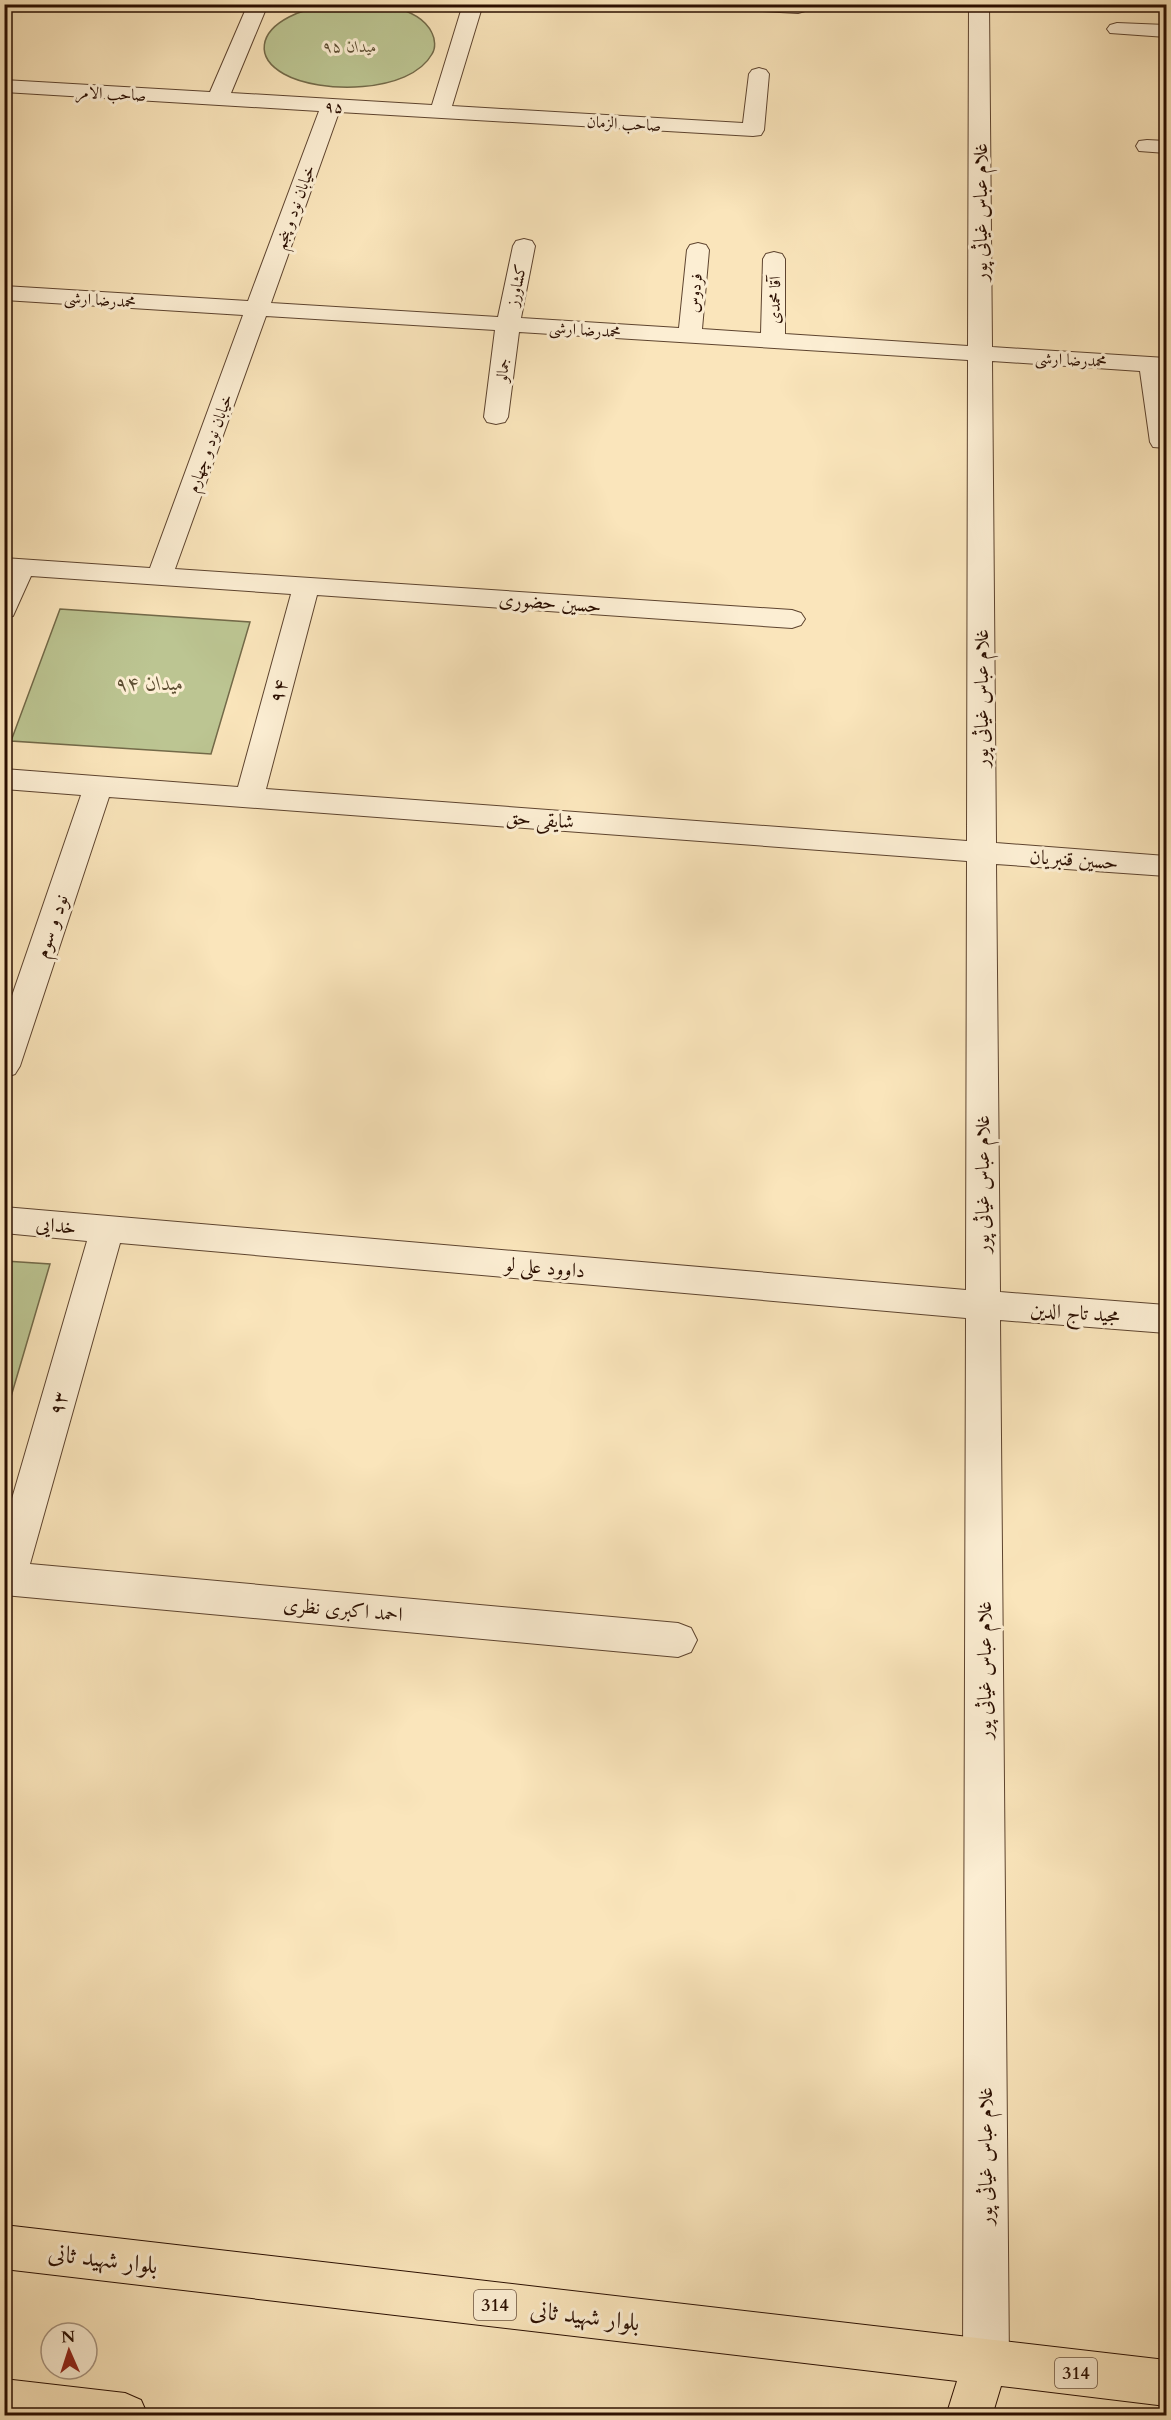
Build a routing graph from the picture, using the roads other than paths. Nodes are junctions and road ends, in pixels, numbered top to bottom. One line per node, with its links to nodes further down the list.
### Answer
1 (258, 4): 10 (street)
2 (473, 4): 12 (street)
3 (746, 4): 5 (street)
4 (979, 4): 21 (street, غلام عباس غیاثی ‌پور)
5 (798, 7)
6 (1128, 24): 7 (street)
7 (1167, 32)
8 (759, 74): 12 (street, صاحب الزمان)
9 (4, 86): 10 (street, صاحب الامر)
10 (218, 99): 11 (street, ۹۵)
11 (331, 106): 12 (street, ۹۵); 17 (street, خیابان نود و پنجم)
12 (440, 112)
13 (524, 246): 18 (street, کشاورز)
14 (698, 250): 19 (street, فردوس)
15 (774, 259): 20 (street, آقا محمدی)
16 (4, 293): 17 (street, محمدرضا ارشی)
17 (257, 309): 18 (street, محمدرضا ارشی); 26 (street, خیابان نود و چهارم)
18 (508, 324): 19 (street, محمدرضا ارشی); 23 (street, جمالو)
19 (690, 336): 20 (street, محمدرضا ارشی)
20 (773, 341): 21 (street, محمدرضا ارشی)
21 (980, 354): 22 (street, محمدرضا ارشی); 33 (street, غلام عباس غیاثی ‌پور)
22 (1159, 364): 24 (street)
23 (496, 417)
24 (1162, 442)
25 (13, 567): 26 (street, حسین حضوری); 28 (street)
26 (160, 576): 27 (street, حسین حضوری)
27 (307, 585): 29 (street, حسین حضوری); 32 (street, ۹۴)
28 (4, 610)
29 (792, 620)
30 (4, 779): 31 (street, شایقی حق)
31 (98, 787): 32 (street, شایقی حق); 35 (street, نود و سوم)
32 (249, 798): 33 (street, شایقی حق)
33 (981, 852): 34 (street, حسین قنبریان); 38 (street, غلام عباس غیاثی ‌پور)
34 (1167, 866)
35 (4, 1066)
36 (4, 1220): 37 (street, خدایی)
37 (107, 1229): 38 (street, داوود علی لو); 40 (street, ۹۳)
38 (982, 1305): 39 (street, مجید تاج الدین); 43 (street, غلام عباس غیاثی ‌پور)
39 (1167, 1319)
40 (6, 1578): 41 (street, احمد اکبری نظری)
41 (678, 1640)
42 (4, 2247): 43 (main road, بلوار شهید ثانی / 314)
43 (986, 2363): 44 (main road, بلوار شهید ثانی / 314); 47 (main road)
44 (1167, 2383)
45 (4, 2402): 46 (main road)
46 (125, 2415)
47 (969, 2415)

